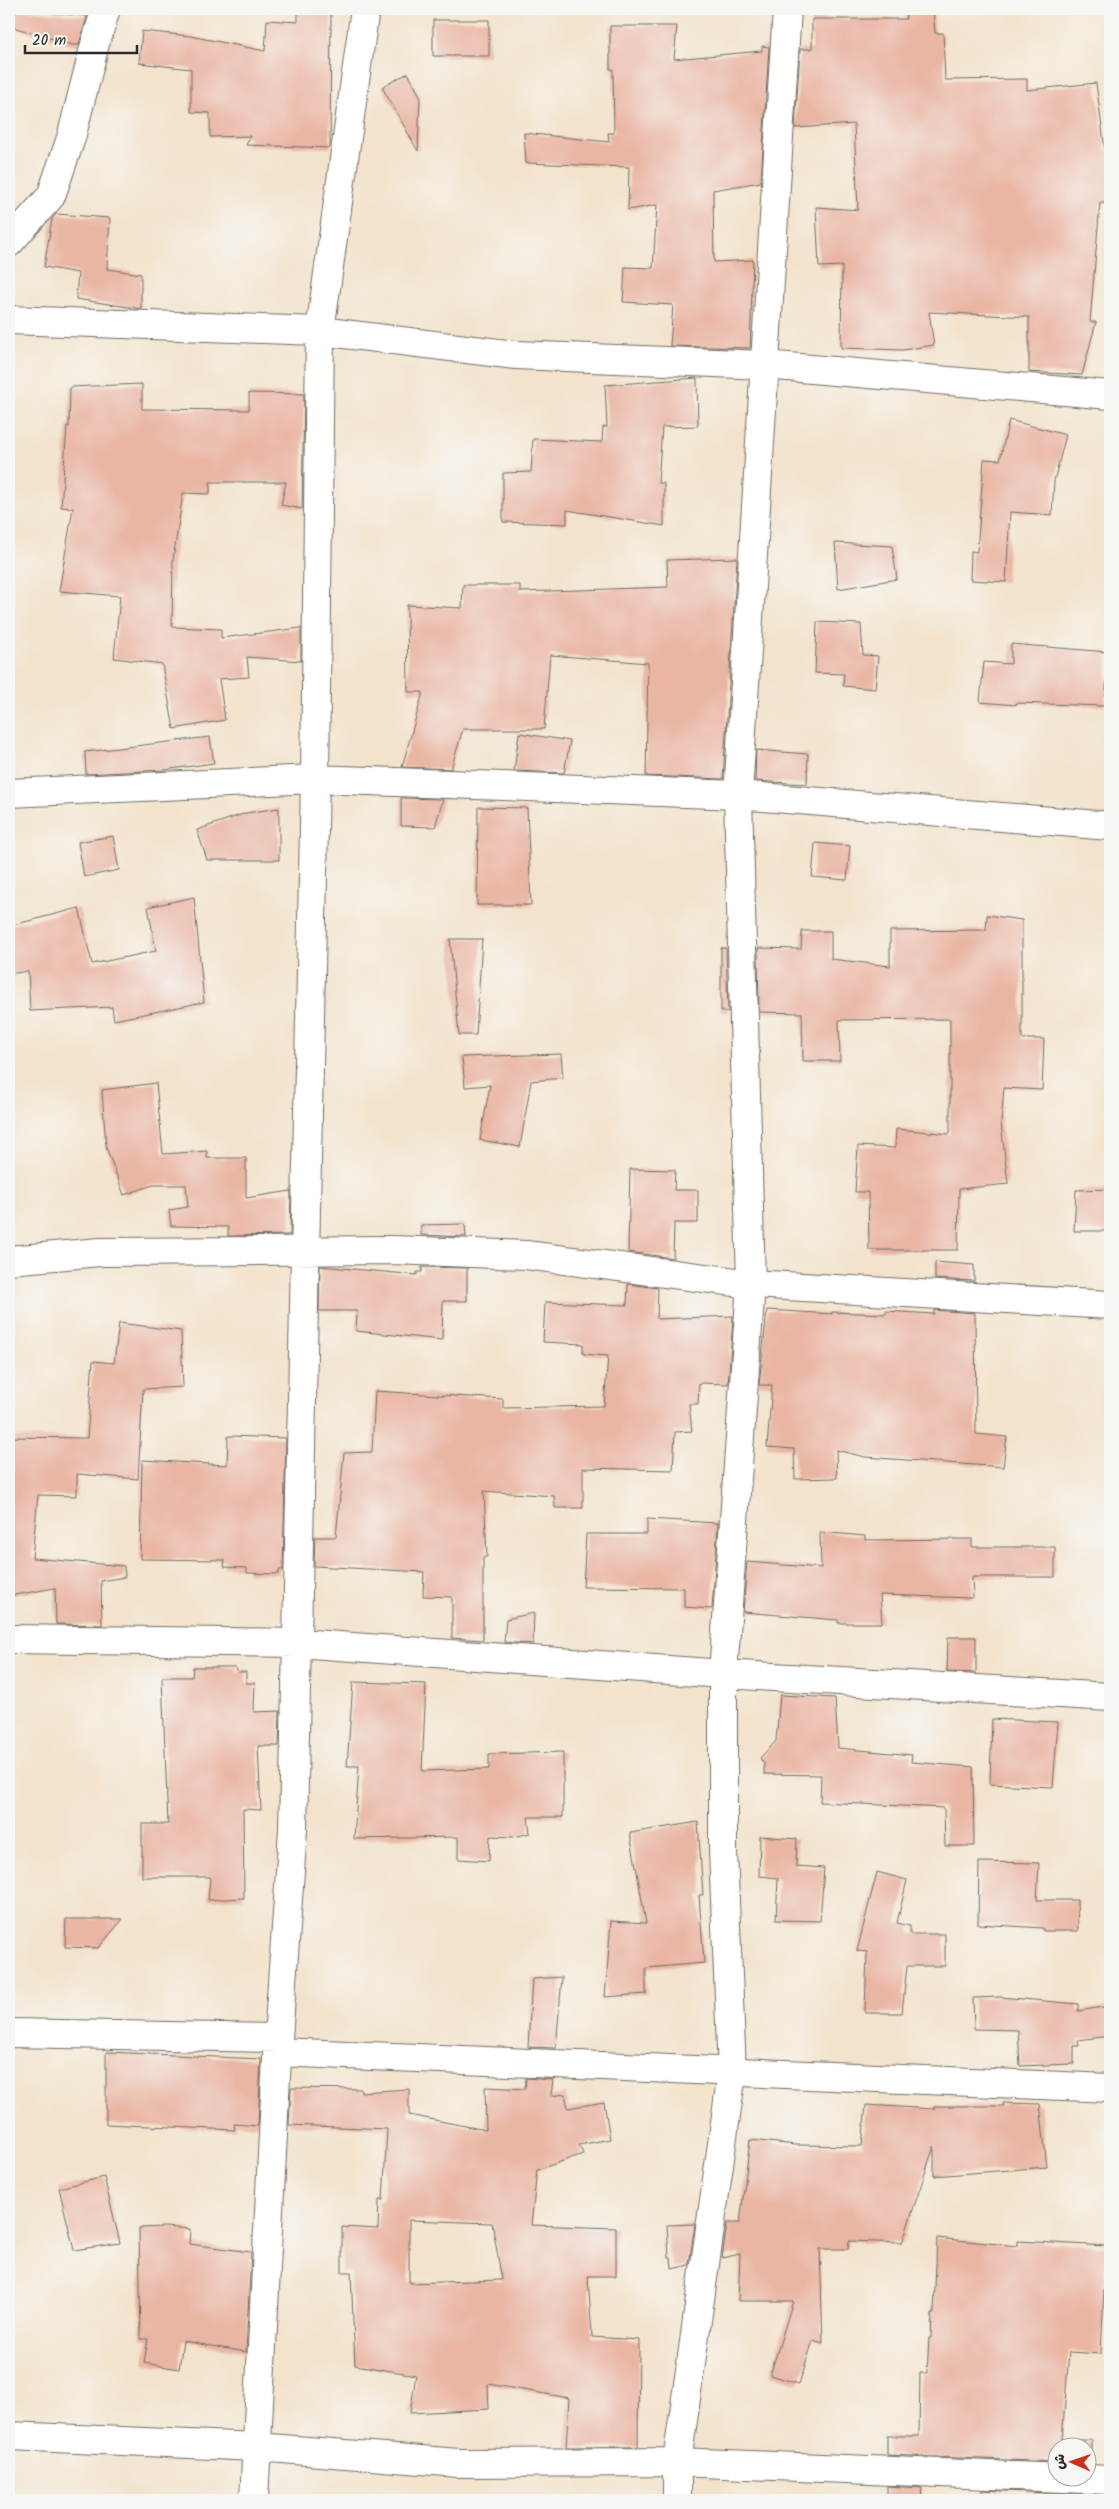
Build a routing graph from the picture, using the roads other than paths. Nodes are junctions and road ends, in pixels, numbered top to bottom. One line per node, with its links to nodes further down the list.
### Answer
1 (106, 9): 4 (street)
2 (366, 9): 6 (street)
3 (787, 9): 7 (street)
4 (9, 244)
5 (9, 320): 6 (street)
6 (320, 331): 7 (street); 9 (street)
7 (765, 365): 8 (street); 11 (street)
8 (1110, 395)
9 (315, 779): 10 (street); 11 (street); 13 (street)
10 (9, 794)
11 (738, 795): 12 (street); 15 (street)
12 (1110, 826)
13 (305, 1251): 14 (street); 15 (street); 18 (street)
14 (9, 1260)
15 (751, 1284): 16 (street); 19 (street)
16 (1110, 1305)
17 (9, 1639): 18 (street)
18 (298, 1643): 19 (street); 22 (street)
19 (724, 1674): 20 (street); 23 (street)
20 (1110, 1697)
21 (9, 2033): 22 (street)
22 (277, 2045): 23 (street); 26 (street)
23 (732, 2073): 24 (street); 27 (street)
24 (1110, 2088)
25 (9, 2436): 26 (street)
26 (257, 2447): 27 (street); 29 (street)
27 (677, 2462): 28 (street); 30 (street)
28 (1110, 2480)
29 (254, 2500)
30 (676, 2500)

